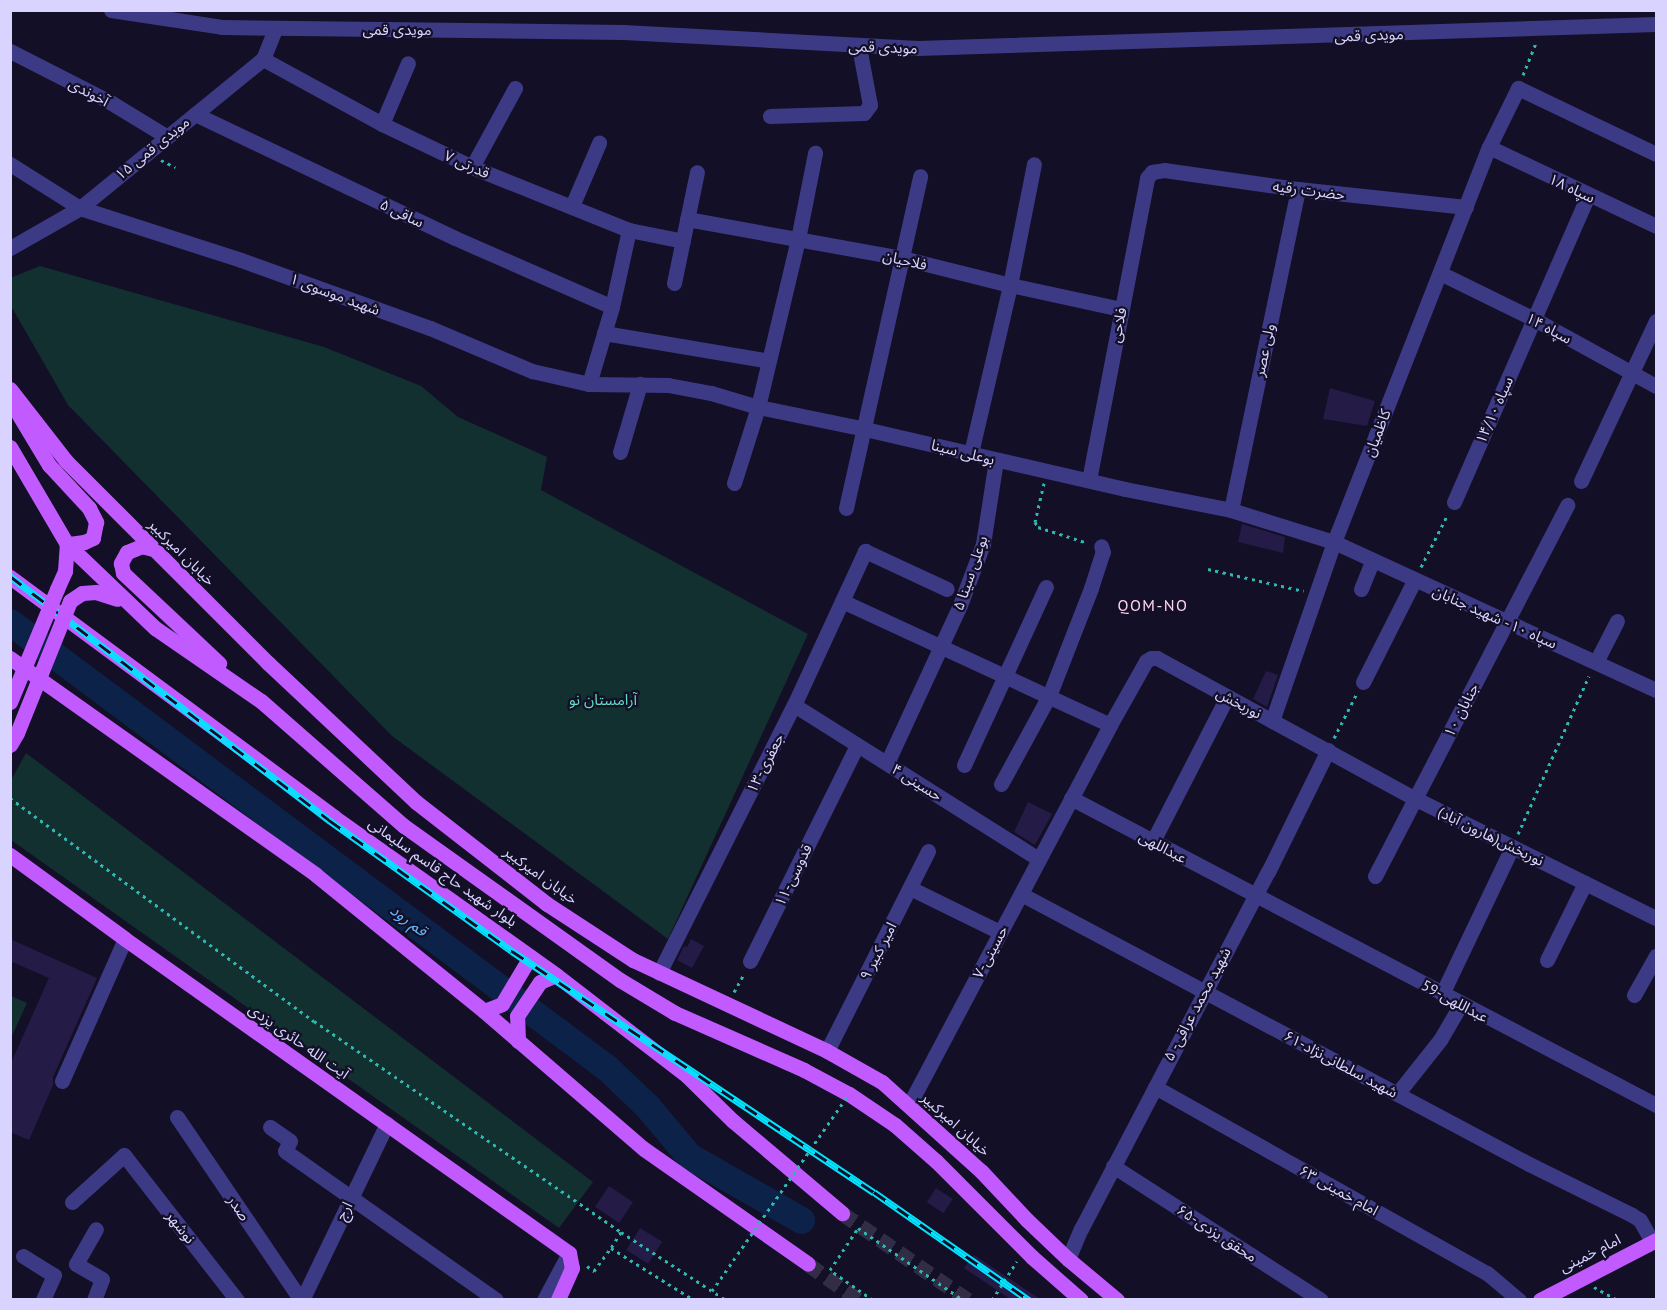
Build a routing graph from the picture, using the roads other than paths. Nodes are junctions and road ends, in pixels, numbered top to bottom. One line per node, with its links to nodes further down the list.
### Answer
1 (111, 10): 3 (street, مویدی قمی)
2 (1656, 24): 4 (street, مویدی قمی)
3 (275, 30): 4 (street, مویدی قمی); 6 (street, مویدی قمی ۱۵)
4 (859, 47): 10 (street)
5 (10, 51): 12 (street, آخوندی)
6 (263, 58): 9 (street, مویدی قمی ۱۵); 11 (street, قدرتی ۷)
7 (408, 63): 11 (street)
8 (515, 87): 19 (street)
9 (195, 114): 12 (street, مویدی قمی ۱۵); 38 (street, ساقی ۵)
10 (770, 116)
11 (382, 124): 19 (street, قدرتی ۷)
12 (166, 136): 27 (street, مویدی قمی ۱۵)
13 (599, 143): 25 (street)
14 (1489, 147): 16 (street, کاظمیان); 24 (street, سپاه ۱۸); 26 (street, کاظمیان)
15 (815, 153): 31 (street)
16 (1656, 154)
17 (10, 164): 27 (street, شهید موسوی ۱)
18 (1034, 164): 37 (street)
19 (471, 166): 25 (street, قدرتی ۷)
20 (697, 172): 28 (street)
21 (1152, 172): 23 (street, حضرت رقیه); 39 (street, فلاحی)
22 (920, 176): 34 (street)
23 (1298, 189): 26 (street, حضرت رقیه); 62 (street, ولی عصر)
24 (1588, 195): 29 (street, سپاه ۱۸); 40 (street, سپاه ۱۴/۱۰)
25 (572, 206): 30 (street, قدرتی ۷)
26 (1466, 207): 35 (street, کاظمیان)
27 (80, 208): 33 (street, مویدی قمی ۱۵); 45 (street, شهید موسوی ۱)
28 (687, 219): 31 (street, فلاحیان); 32 (street)
29 (1656, 226)
30 (629, 231): 32 (street, قدرتی ۷); 38 (street)
31 (798, 239): 34 (street, فلاحیان); 43 (street)
32 (683, 242): 36 (street)
33 (10, 249)
34 (902, 258): 37 (street, فلاحیان); 51 (street)
35 (1440, 273): 40 (street, سپاه ۱۴); 63 (street, کاظمیان)
36 (674, 284)
37 (1010, 285): 39 (street, فلاحیان); 54 (street)
38 (612, 307): 42 (street)
39 (1121, 309): 56 (street, فلاحی)
40 (1534, 319): 44 (street, سپاه ۱۴); 59 (street, سپاه ۱۴/۱۰)
41 (1656, 321): 44 (street)
42 (604, 333): 43 (street); 45 (street)
43 (769, 361): 50 (street)
44 (1634, 373): 47 (street, سپاه ۱۴); 57 (street)
45 (589, 384): 46 (street, بوعلی سینا)
46 (640, 384): 50 (street, بوعلی سینا); 53 (street)
47 (1656, 386)
48 (10, 389): 66 (main road, خیابان امیرکبیر)
49 (10, 401): 64 (main road)
50 (758, 407): 51 (street, بوعلی سینا); 58 (street)
51 (865, 429): 54 (street, بوعلی سینا); 61 (street)
52 (10, 447): 64 (main road)
53 (620, 452)
54 (971, 453): 55 (street, بوعلی سینا)
55 (996, 460): 56 (street, بوعلی سینا); 77 (street, بوعلی سینا ۵)
56 (1089, 480): 62 (street, بوعلی سینا)
57 (1581, 481)
58 (734, 483)
59 (1454, 502)
60 (1567, 505): 75 (street, جنابان ۱۰)
61 (846, 508)
62 (1231, 510): 63 (street, بوعلی سینا)
63 (1334, 542): 67 (street, سپاه ۱۰ - شهید جنابان); 89 (street, کاظمیان)
64 (67, 544): 74 (main road); 87 (main road, bridge)
65 (1101, 546): 84 (street)
66 (153, 549): 86 (main road); 116 (main road, خیابان امیرکبیر)
67 (1373, 560): 69 (street, سپاه ۱۰ - شهید جنابان); 72 (street)
68 (10, 577): 115 (main road, بلوار شهید حاج قاسم سلیمانی)
69 (1414, 581): 75 (street, سپاه ۱۰ - شهید جنابان); 82 (street)
70 (1046, 587): 81 (street)
71 (947, 589): 73 (street, جعفری-۱۳)
72 (1361, 589)
73 (842, 601): 77 (street); 88 (street, جعفری-۱۳)
74 (125, 603): 86 (main road); 91 (main road, bridge)
75 (1506, 621): 80 (street, سپاه ۱۰ - شهید جنابان); 98 (street, جنابان ۱۰)
76 (1617, 621): 80 (street)
77 (941, 647): 81 (street); 94 (street, بوعلی سینا ۵)
78 (10, 658): 122 (main road)
79 (1151, 658): 85 (street, نوربخش); 90 (street, حسینی-۷)
80 (1596, 662): 83 (street, سپاه ۱۰ - شهید جنابان)
81 (1005, 676): 84 (street); 95 (street)
82 (1363, 682)
83 (1656, 690)
84 (1049, 696): 90 (street); 96 (street)
85 (1227, 697): 89 (street, نوربخش); 99 (street)
86 (261, 701): 150 (main road)
87 (10, 702)
88 (794, 705): 92 (street, حسینی ۴); 116 (street, جعفری-۱۳)
89 (1272, 721): 93 (street, نوربخش)
90 (1110, 725): 97 (street, حسینی-۷)
91 (14, 739)
92 (857, 745): 94 (street, حسینی ۴); 114 (street, قدوسی-۱۱)
93 (1328, 750): 98 (street, نوربخش(هارون آباد)); 108 (street, شهید محمد عراقی- ۵)
94 (887, 763): 103 (street, حسینی ۴)
95 (964, 765)
96 (1001, 784)
97 (1071, 798): 99 (street, عبداللهی); 103 (street, حسینی-۷)
98 (1416, 799): 100 (street, نوربخش(هارون آباد)); 104 (street, جنابان ۱۰)
99 (1153, 841): 108 (street, عبداللهی)
100 (1512, 847): 105 (street, نوربخش(هارون آباد)); 119 (street)
101 (928, 851): 106 (street, امیر کبیر ۹)
102 (10, 855): 111 (main road, آیت الله‌ حائری‌ یزدی)
103 (1039, 859): 107 (street, حسینی-۷)
104 (1375, 876)
105 (1585, 883): 109 (street, نوربخش(هارون آباد)); 113 (street)
106 (910, 888): 110 (street); 124 (street, امیر کبیر ۹)
107 (1021, 894): 110 (street, حسینی-۷); 118 (street, شهید سلطانی‌نژاد-۶۱)
108 (1255, 895): 118 (street, شهید محمد عراقی- ۵); 119 (street, عبداللهی-59)
109 (1656, 918)
110 (1000, 932): 128 (street, حسینی-۷)
111 (125, 939): 125 (street); 131 (main road, آیت الله‌ حائری‌ یزدی)
112 (1656, 956): 120 (street)
113 (1546, 960)
114 (750, 961)
115 (528, 963): 117 (main road, بلوار شهید حاج قاسم سلیمانی); 122 (main road)
116 (659, 973): 124 (main road, خیابان امیرکبیر)
117 (556, 975): 123 (main road); 136 (main road, بلوار شهید حاج قاسم سلیمانی)
118 (1204, 991): 126 (street, شهید محمد عراقی- ۵); 127 (street, شهید سلطانی‌نژاد-۶۱)
119 (1442, 994): 121 (street, عبداللهی-59)
120 (1634, 996)
121 (1461, 1004): 127 (street); 129 (street, عبداللهی-59)
122 (484, 1011): 123 (main road)
123 (518, 1041): 142 (main road)
124 (827, 1051): 128 (main road, خیابان امیرکبیر)
125 (62, 1082)
126 (1155, 1087): 133 (street, شهید محمد عراقی- ۵); 153 (street, امام خمینی ۶۳)
127 (1397, 1094): 138 (street, شهید سلطانی‌نژاد-۶۱)
128 (909, 1105): 141 (main road, خیابان امیرکبیر)
129 (1656, 1105)
130 (177, 1117): 146 (street, صدر)
131 (387, 1123): 134 (street, ارج); 139 (main road, آیت الله‌ حائری‌ یزدی)
132 (270, 1127): 134 (street)
133 (1113, 1166): 141 (street, شهید محمد عراقی- ۵); 152 (street, محقق یزدی-۶۵)
134 (352, 1196): 146 (street, ارج); 147 (street)
135 (72, 1202): 145 (street, نوشهر)
136 (842, 1214)
137 (96, 1229): 144 (street)
138 (1654, 1241): 154 (main road, امام خمینی)
139 (569, 1253): 148 (street); 149 (main road)
140 (23, 1256): 143 (street)
141 (1068, 1259): 151 (main road, خیابان امیرکبیر)
142 (808, 1264)
143 (43, 1299)
144 (94, 1299)
145 (237, 1299)
146 (301, 1299)
147 (496, 1299)
148 (544, 1299)
149 (558, 1299)
150 (1081, 1299)
151 (1117, 1299)
152 (1321, 1299)
153 (1519, 1299)
154 (1539, 1299)

